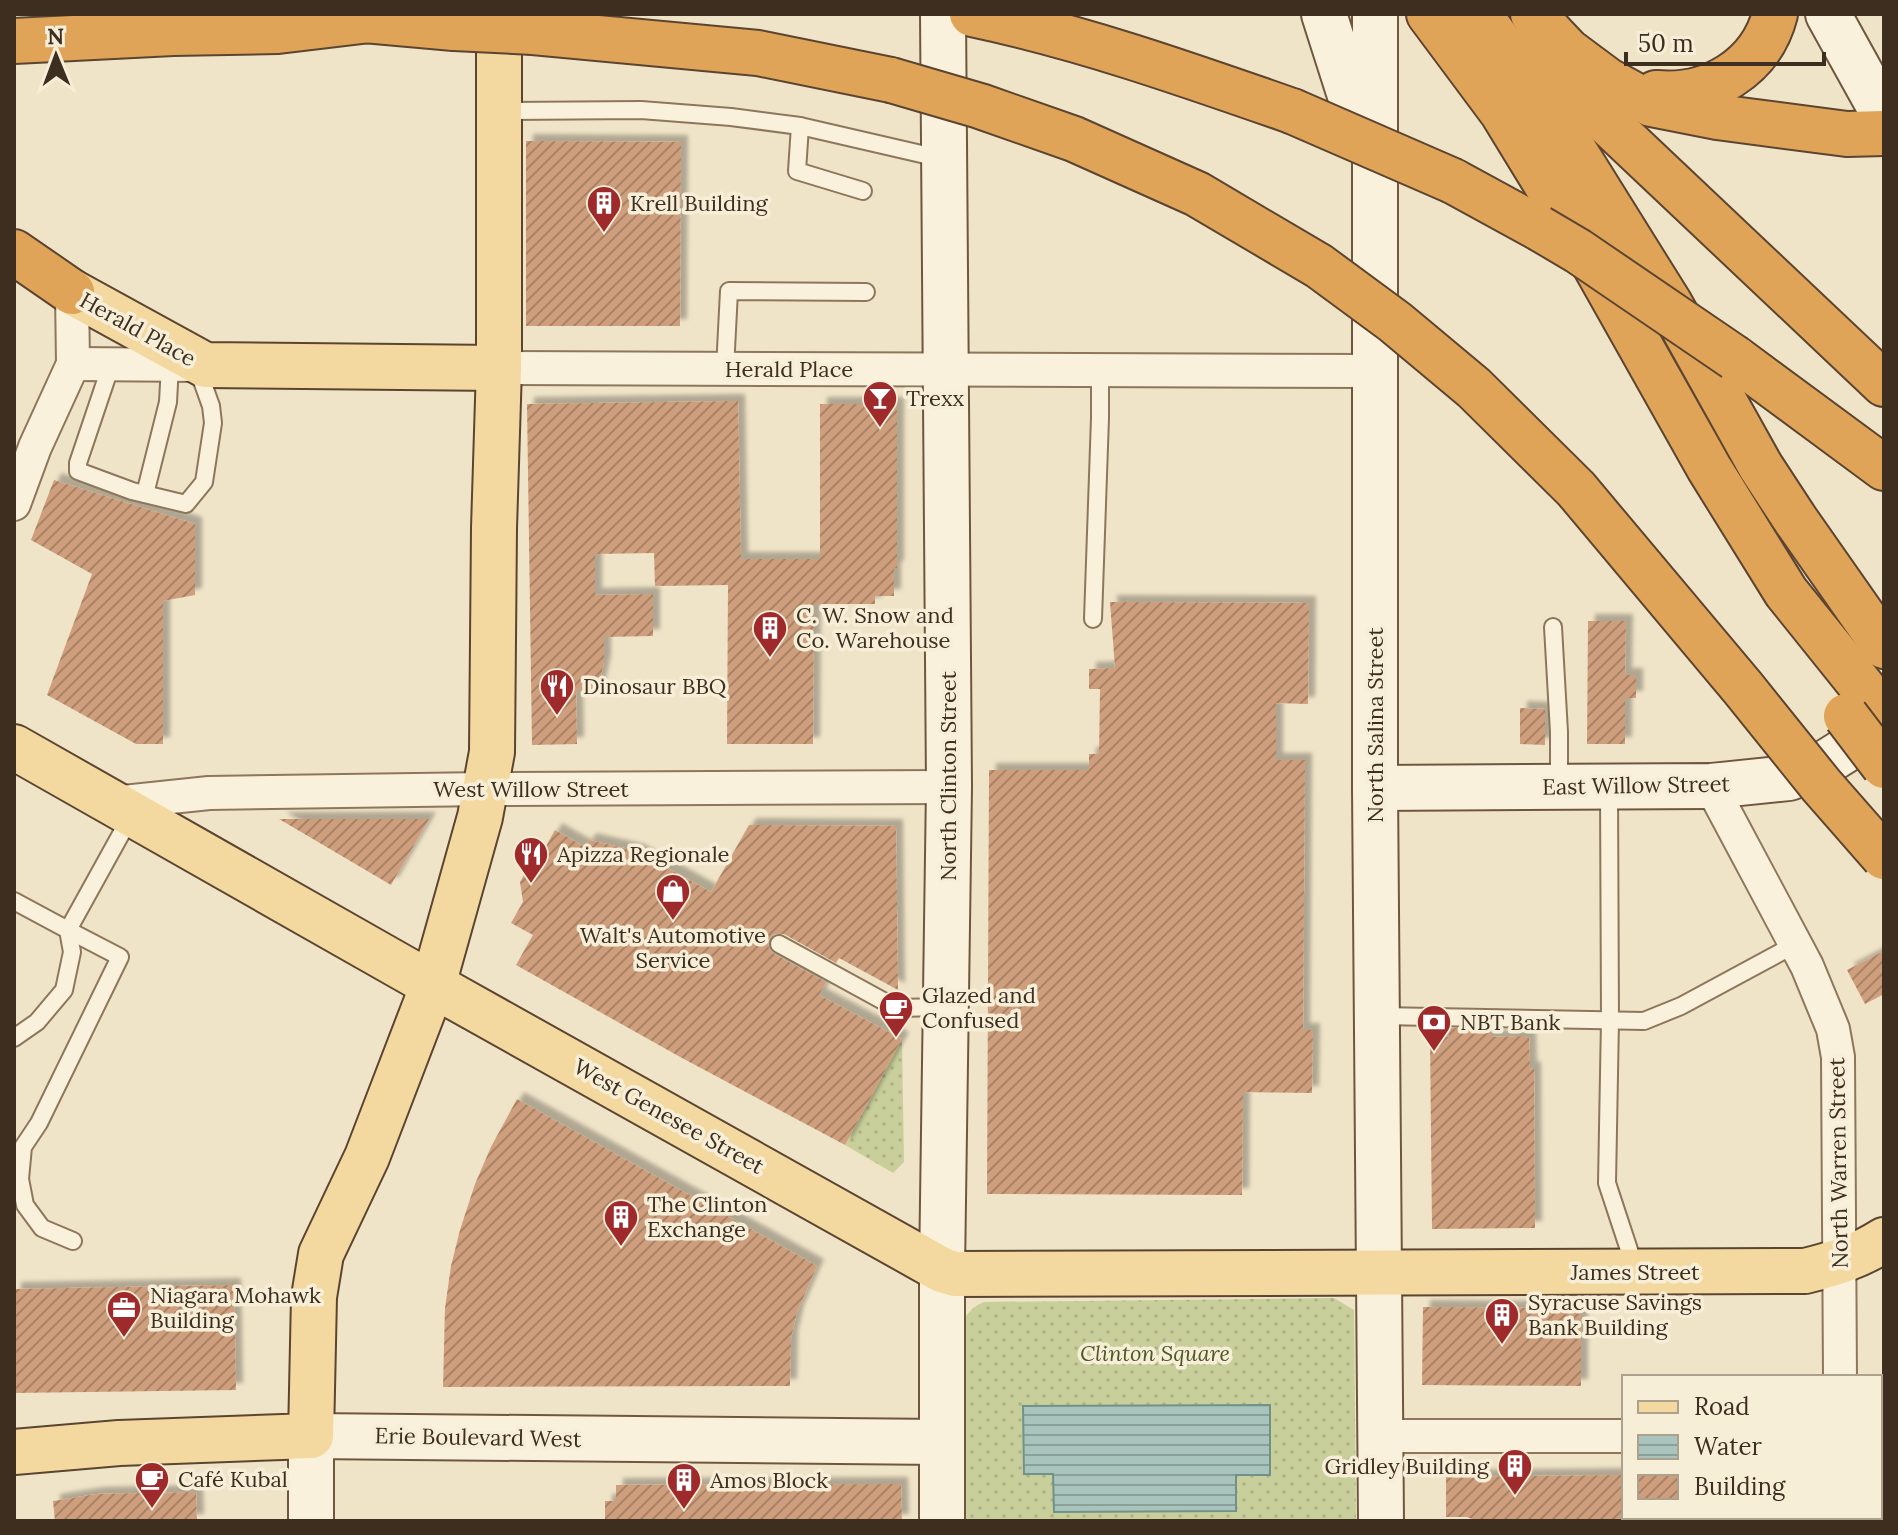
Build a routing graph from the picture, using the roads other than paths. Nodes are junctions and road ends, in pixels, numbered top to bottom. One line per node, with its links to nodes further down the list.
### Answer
1 (292, 14): 11 (highway)
2 (1324, 14): 20 (street)
3 (1375, 14): 20 (street, North Salina Street)
4 (1429, 14): 40 (highway)
5 (1479, 14): 39 (highway)
6 (1501, 14): 33 (highway)
7 (1533, 14): 14 (highway)
8 (1775, 14): 14 (highway)
9 (1828, 14): 16 (street)
10 (966, 15): 19 (street, North Clinton Street); 34 (highway, bridge)
11 (370, 20): 12 (highway, bridge); 13 (highway)
12 (516, 23): 15 (main road); 50 (highway, bridge)
13 (14, 41)
14 (1625, 90): 18 (highway)
15 (498, 111): 17 (lane); 28 (main road)
16 (1884, 115)
17 (800, 126): 19 (lane); 21 (lane)
18 (1884, 133)
19 (945, 160): 30 (street, North Clinton Street)
20 (1376, 180): 32 (street, North Salina Street)
21 (863, 191)
22 (14, 252): 23 (highway)
23 (72, 292): 25 (street); 27 (main road, Herald Place)
24 (866, 292): 29 (lane)
25 (73, 364): 26 (street, Herald Place); 36 (street)
26 (111, 365): 27 (street, Herald Place); 35 (lane)
27 (190, 365): 28 (main road, Herald Place); 35 (lane); 35 (lane)
28 (499, 368): 29 (street, Herald Place); 48 (main road)
29 (725, 369): 30 (street, Herald Place)
30 (947, 370): 31 (street, Herald Place); 46 (street, North Clinton Street)
31 (1100, 370): 32 (street, Herald Place); 37 (lane)
32 (1374, 371): 47 (street, North Salina Street)
33 (1884, 384)
34 (1884, 468)
35 (145, 494)
36 (14, 504)
37 (1093, 619)
38 (1553, 627): 43 (lane)
39 (1884, 646)
40 (1873, 716): 42 (highway, bridge); 45 (street, East Willow Street)
41 (14, 747): 49 (main road, West Genesee Street)
42 (1884, 766)
43 (1559, 786): 44 (street, East Willow Street); 47 (street, East Willow Street)
44 (1609, 786): 45 (street, East Willow Street); 58 (lane)
45 (1711, 786): 54 (street, North Warren Street)
46 (949, 787): 48 (street, West Willow Street); 56 (street, North Clinton Street)
47 (1375, 788): 57 (street, North Salina Street)
48 (486, 789): 49 (street, West Willow Street); 55 (main road)
49 (123, 808): 52 (lane); 55 (main road, West Genesee Street)
50 (1884, 857)
51 (14, 901): 52 (lane)
52 (68, 930): 59 (lane); 61 (lane)
53 (779, 944): 56 (lane)
54 (1796, 944): 58 (lane); 62 (street, North Warren Street)
55 (433, 985): 63 (main road, West Genesee Street); 67 (main road)
56 (946, 1007): 63 (street, North Clinton Street)
57 (1377, 1016): 58 (lane); 65 (street, North Salina Street)
58 (1610, 1020): 64 (lane)
59 (14, 1038)
60 (1884, 1240): 62 (main road, James Street)
61 (73, 1241)
62 (1839, 1262): 64 (main road, James Street); 66 (street, North Warren Street)
63 (942, 1270): 65 (main road, West Genesee Street); 70 (street, North Clinton Street)
64 (1637, 1272): 65 (main road, James Street)
65 (1379, 1274): 68 (street, North Salina Street)
66 (1840, 1375)
67 (311, 1436): 70 (street, Erie Boulevard West); 71 (main road, Erie Boulevard West); 72 (street)
68 (1381, 1436): 69 (street); 74 (street, North Salina Street)
69 (1622, 1436)
70 (942, 1442): 73 (street, North Clinton Street)
71 (14, 1452)
72 (311, 1521)
73 (942, 1521)
74 (1381, 1521)

